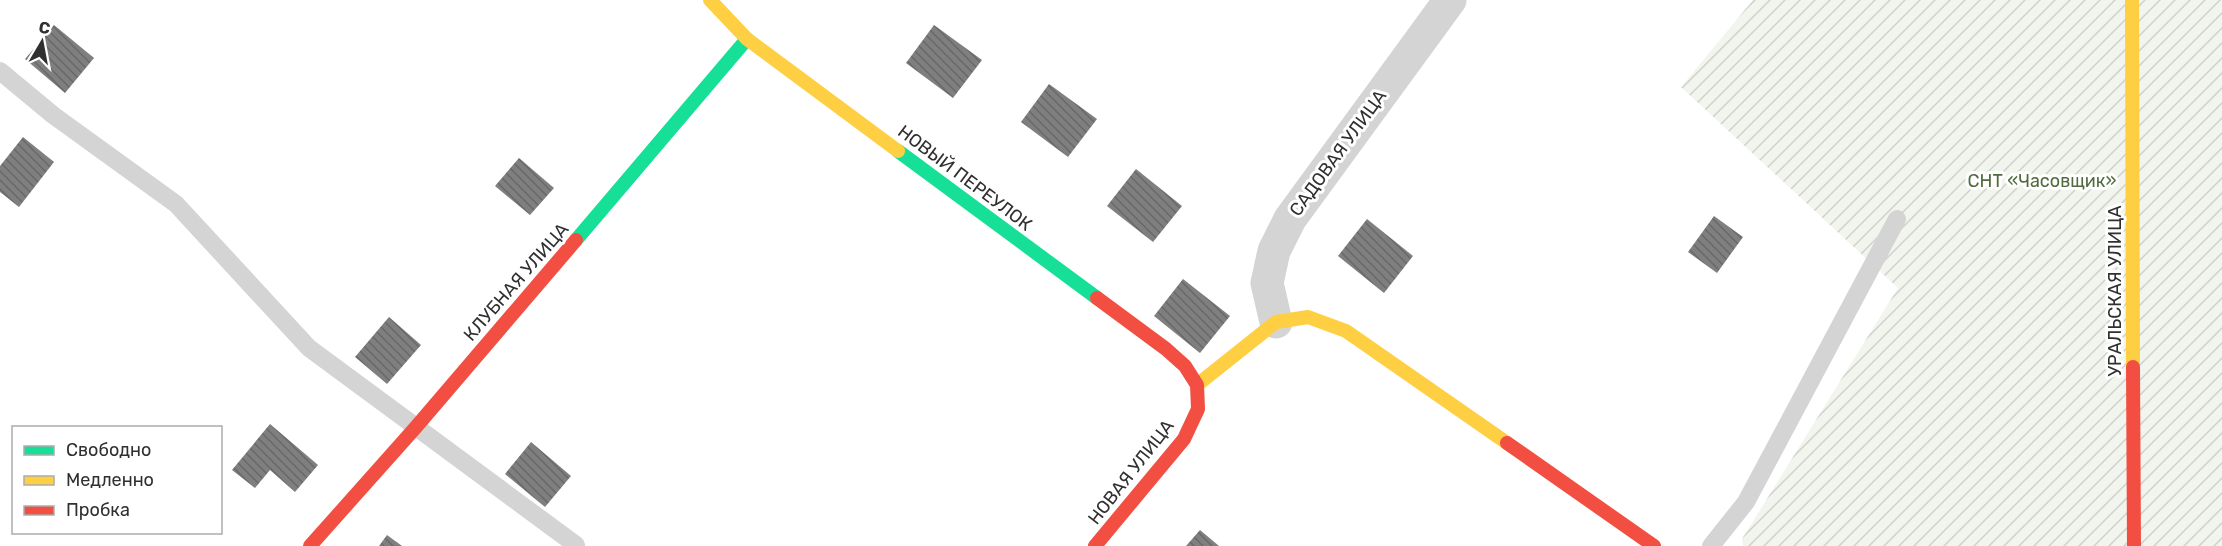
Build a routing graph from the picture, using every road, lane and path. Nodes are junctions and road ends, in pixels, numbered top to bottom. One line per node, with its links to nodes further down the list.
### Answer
1 (710, 0): 4 (street, НОВЫЙ ПЕРЕУЛОК)
2 (1450, 0): 7 (street, САДОВАЯ УЛИЦА)
3 (2132, 0): 15 (street, УРАЛЬСКАЯ УЛИЦА)
4 (747, 39): 8 (street, НОВЫЙ ПЕРЕУЛОК); 9 (street, КЛУБНАЯ УЛИЦА)
5 (0, 71): 9 (lane)
6 (1897, 219): 14 (lane)
7 (1276, 322): 8 (street); 13 (street)
8 (1197, 385): 12 (street, НОВАЯ УЛИЦА)
9 (417, 427): 10 (lane); 11 (street, КЛУБНАЯ УЛИЦА)
10 (576, 545)
11 (310, 546)
12 (1095, 546)
13 (1654, 546)
14 (1711, 546)
15 (2134, 546)

